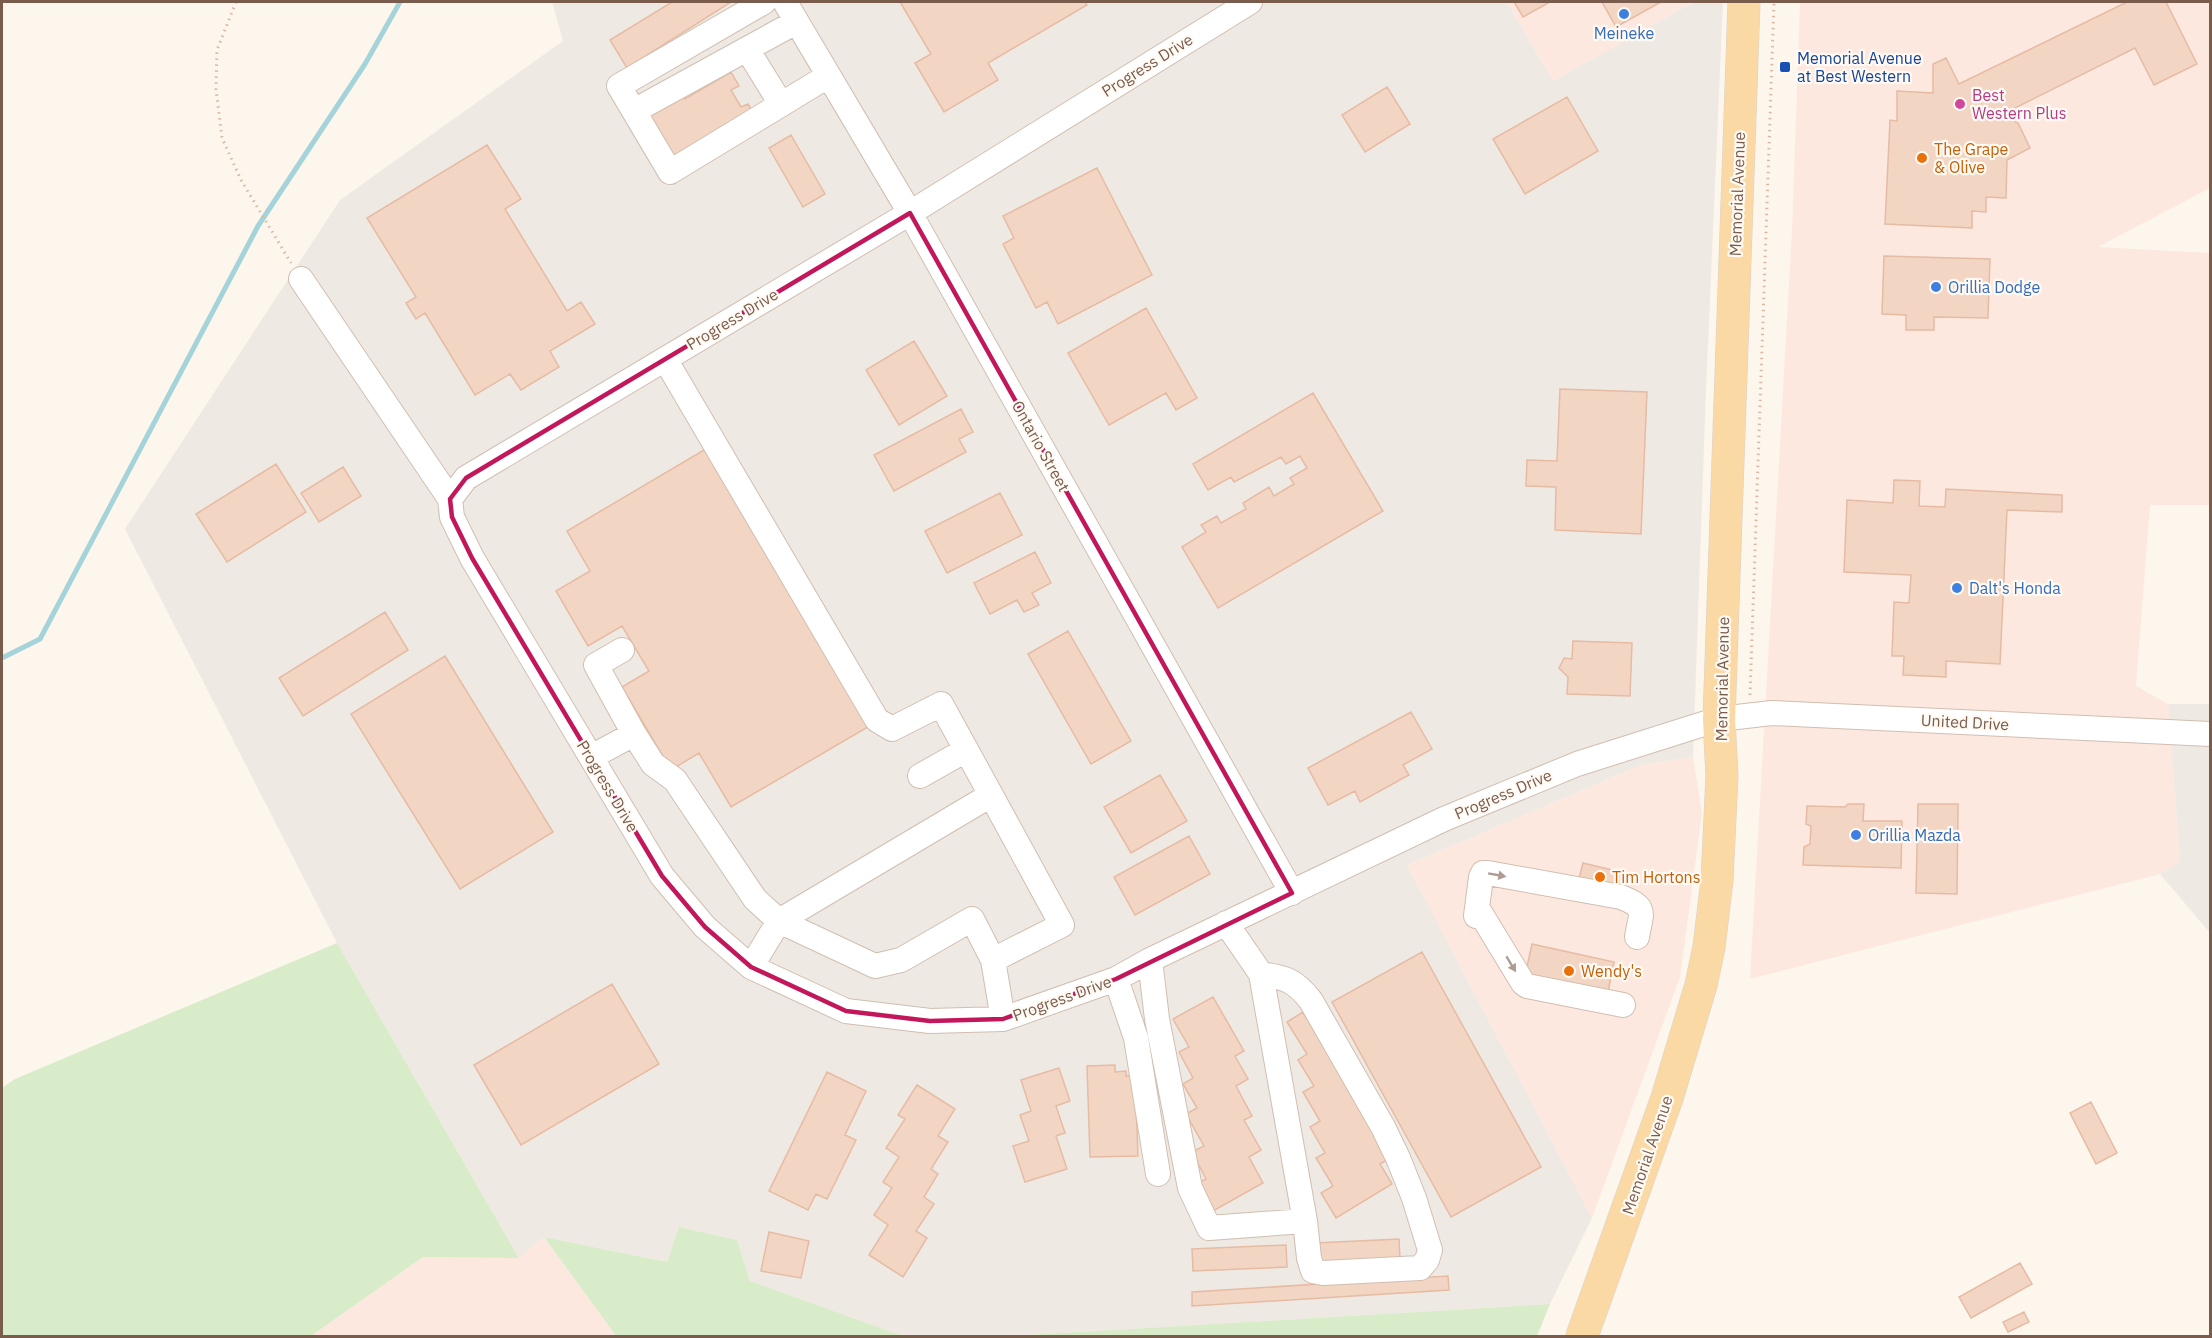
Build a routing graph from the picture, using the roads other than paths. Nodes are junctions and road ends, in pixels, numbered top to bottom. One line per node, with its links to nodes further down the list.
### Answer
1 (764, 2): 8 (street)
2 (1250, 2): 9 (street, Progress Drive)
3 (1744, 2): 14 (main road, Memorial Avenue)
4 (791, 12): 5 (street); 6 (street, Ontario Street)
5 (747, 49): 7 (street); 8 (street)
6 (828, 76): 7 (street); 9 (street, Ontario Street)
7 (781, 104): 8 (street)
8 (634, 111)
9 (910, 213): 11 (street, Progress Drive); 21 (street, Ontario Street)
10 (301, 279): 12 (street)
11 (665, 359): 12 (street, Progress Drive); 17 (street)
12 (450, 499): 18 (street, Progress Drive)
13 (622, 650): 15 (street)
14 (1719, 719): 16 (street, United Drive); 21 (street, Progress Drive); 34 (main road, Memorial Avenue)
15 (634, 734): 18 (street); 22 (street)
16 (2211, 734)
17 (966, 750): 19 (street); 20 (street)
18 (591, 757): 27 (street, Progress Drive)
19 (920, 776)
20 (990, 795): 22 (street); 25 (street)
21 (1292, 893): 23 (street, Progress Drive)
22 (779, 921): 25 (street); 27 (street)
23 (1226, 923): 26 (street, Progress Drive); 28 (street)
24 (1637, 937): 30 (street)
25 (993, 960): 31 (street)
26 (1150, 960): 29 (street, Progress Drive); 33 (street)
27 (751, 968): 31 (street, Progress Drive)
28 (1261, 974): 33 (street); 33 (street)
29 (1116, 979): 31 (street, Progress Drive); 32 (street)
30 (1623, 1005)
31 (1003, 1019)
32 (1158, 1174)
33 (1305, 1221)
34 (1582, 1336)

